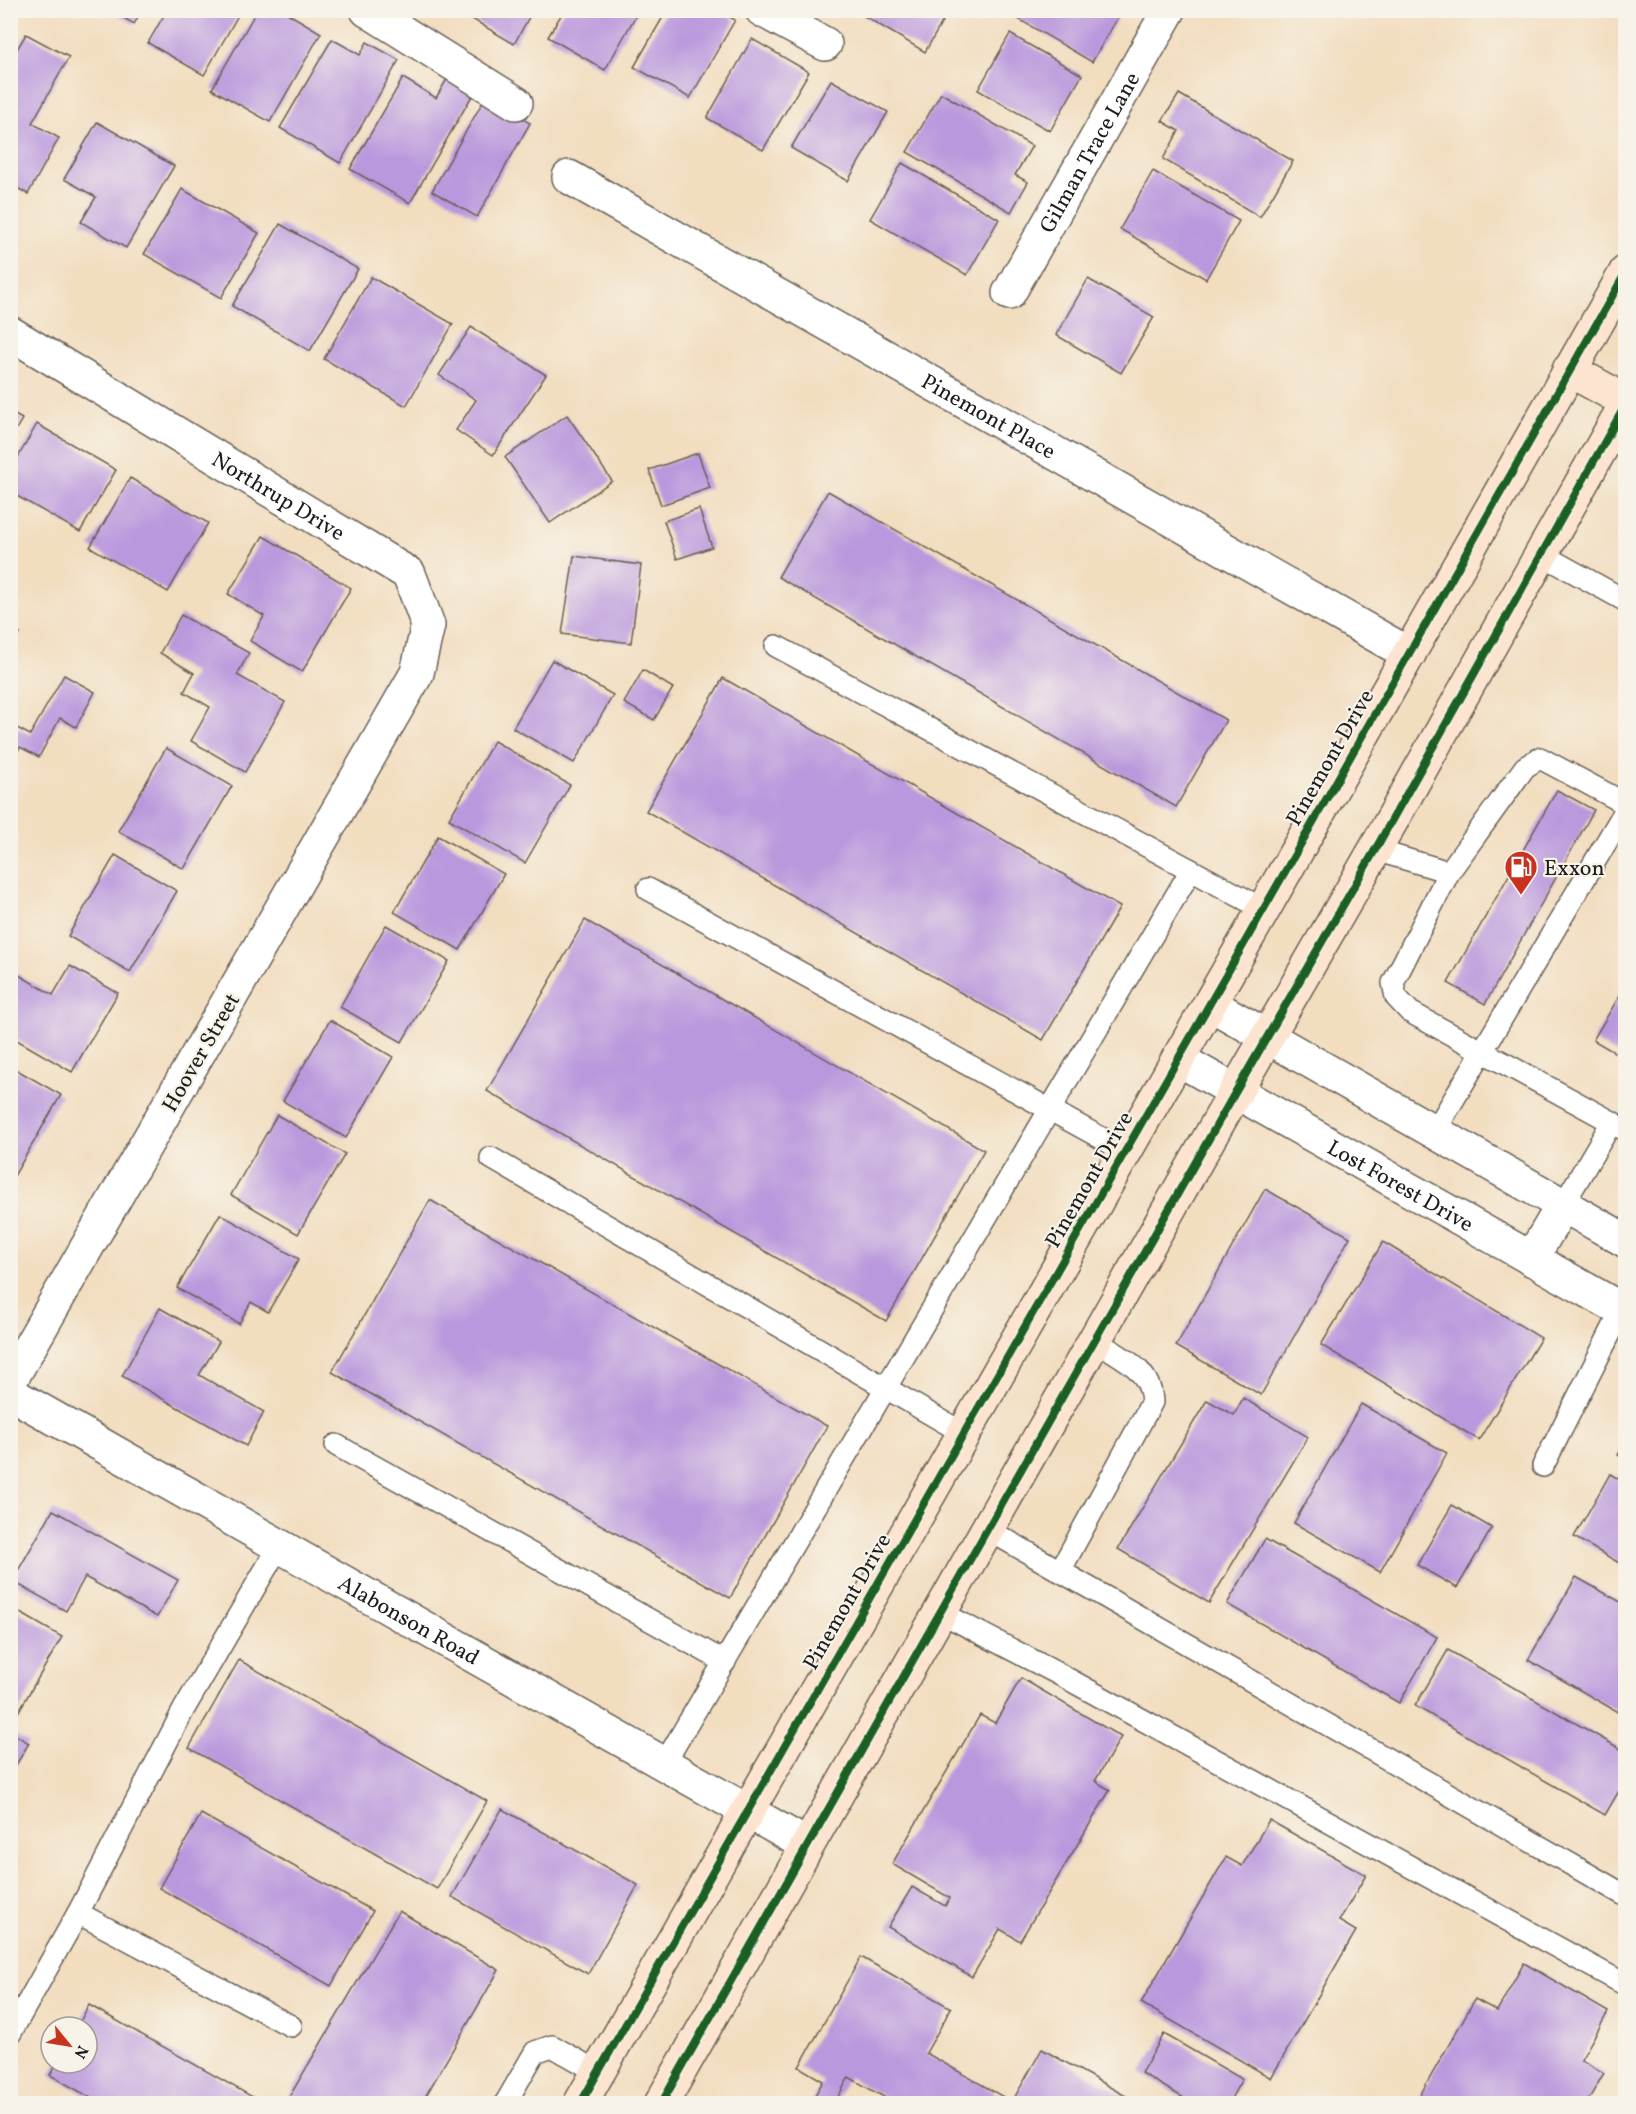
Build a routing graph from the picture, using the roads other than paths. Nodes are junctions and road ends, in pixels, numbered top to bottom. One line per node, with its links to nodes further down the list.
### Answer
1 (367, 10): 5 (street)
2 (762, 10): 4 (street)
3 (1169, 10): 8 (street, Gilman Trace Lane)
4 (825, 44)
5 (516, 103)
6 (569, 177): 15 (street, Pinemont Place)
7 (1626, 272): 10 (main road, Pinemont Drive)
8 (1009, 293)
9 (10, 333): 16 (street, Northrup Drive)
10 (1569, 370): 11 (main road); 15 (main road, Pinemont Drive)
11 (1626, 403): 12 (main road)
12 (1541, 554): 13 (lane); 18 (main road)
13 (1626, 601)
14 (776, 646): 19 (lane)
15 (1409, 654): 22 (main road, Pinemont Drive)
16 (388, 722): 38 (street, Hoover Street)
17 (1626, 806): 20 (lane); 25 (lane)
18 (1375, 850): 20 (lane); 24 (main road)
19 (1191, 870): 22 (lane); 28 (lane)
20 (1449, 872): 25 (lane)
21 (648, 889): 28 (lane)
22 (1263, 909): 23 (main road, Pinemont Drive)
23 (1210, 1004): 24 (street); 26 (main road, Pinemont Drive)
24 (1267, 1037): 27 (main road); 30 (street)
25 (1483, 1052): 29 (lane); 30 (lane)
26 (1178, 1059): 27 (street, Lost Forest Drive); 31 (main road, Pinemont Drive)
27 (1236, 1091): 35 (street, Lost Forest Drive); 37 (main road)
28 (1050, 1109): 31 (lane); 39 (lane)
29 (1619, 1126): 33 (lane)
30 (1435, 1131): 33 (street)
31 (1125, 1151): 41 (main road, Pinemont Drive)
32 (491, 1158): 39 (lane)
33 (1563, 1205): 34 (street); 35 (street)
34 (1626, 1241)
35 (1532, 1259): 36 (street, Lost Forest Drive)
36 (1624, 1311): 43 (lane)
37 (1095, 1340): 44 (main road); 46 (lane)
38 (10, 1381)
39 (887, 1387): 41 (lane); 48 (lane)
40 (10, 1393): 45 (street, Alabonson Road)
41 (963, 1433): 50 (main road, Pinemont Drive)
42 (336, 1445): 48 (lane)
43 (1542, 1466)
44 (987, 1529): 46 (lane); 47 (main road)
45 (279, 1546): 49 (street, Alabonson Road); 53 (lane)
46 (1060, 1571): 52 (lane)
47 (940, 1612): 51 (main road); 54 (lane)
48 (725, 1662): 49 (lane)
49 (664, 1764): 50 (street, Alabonson Road)
50 (746, 1811): 51 (street, Alabonson Road); 57 (main road, Pinemont Drive)
51 (807, 1845): 60 (main road)
52 (1626, 1896)
53 (78, 1913): 55 (lane); 56 (lane)
54 (1626, 1985)
55 (291, 2026)
56 (10, 2034)
57 (598, 2072): 58 (lane); 59 (main road, Pinemont Drive)
58 (505, 2103)
59 (580, 2103)
60 (661, 2103)

